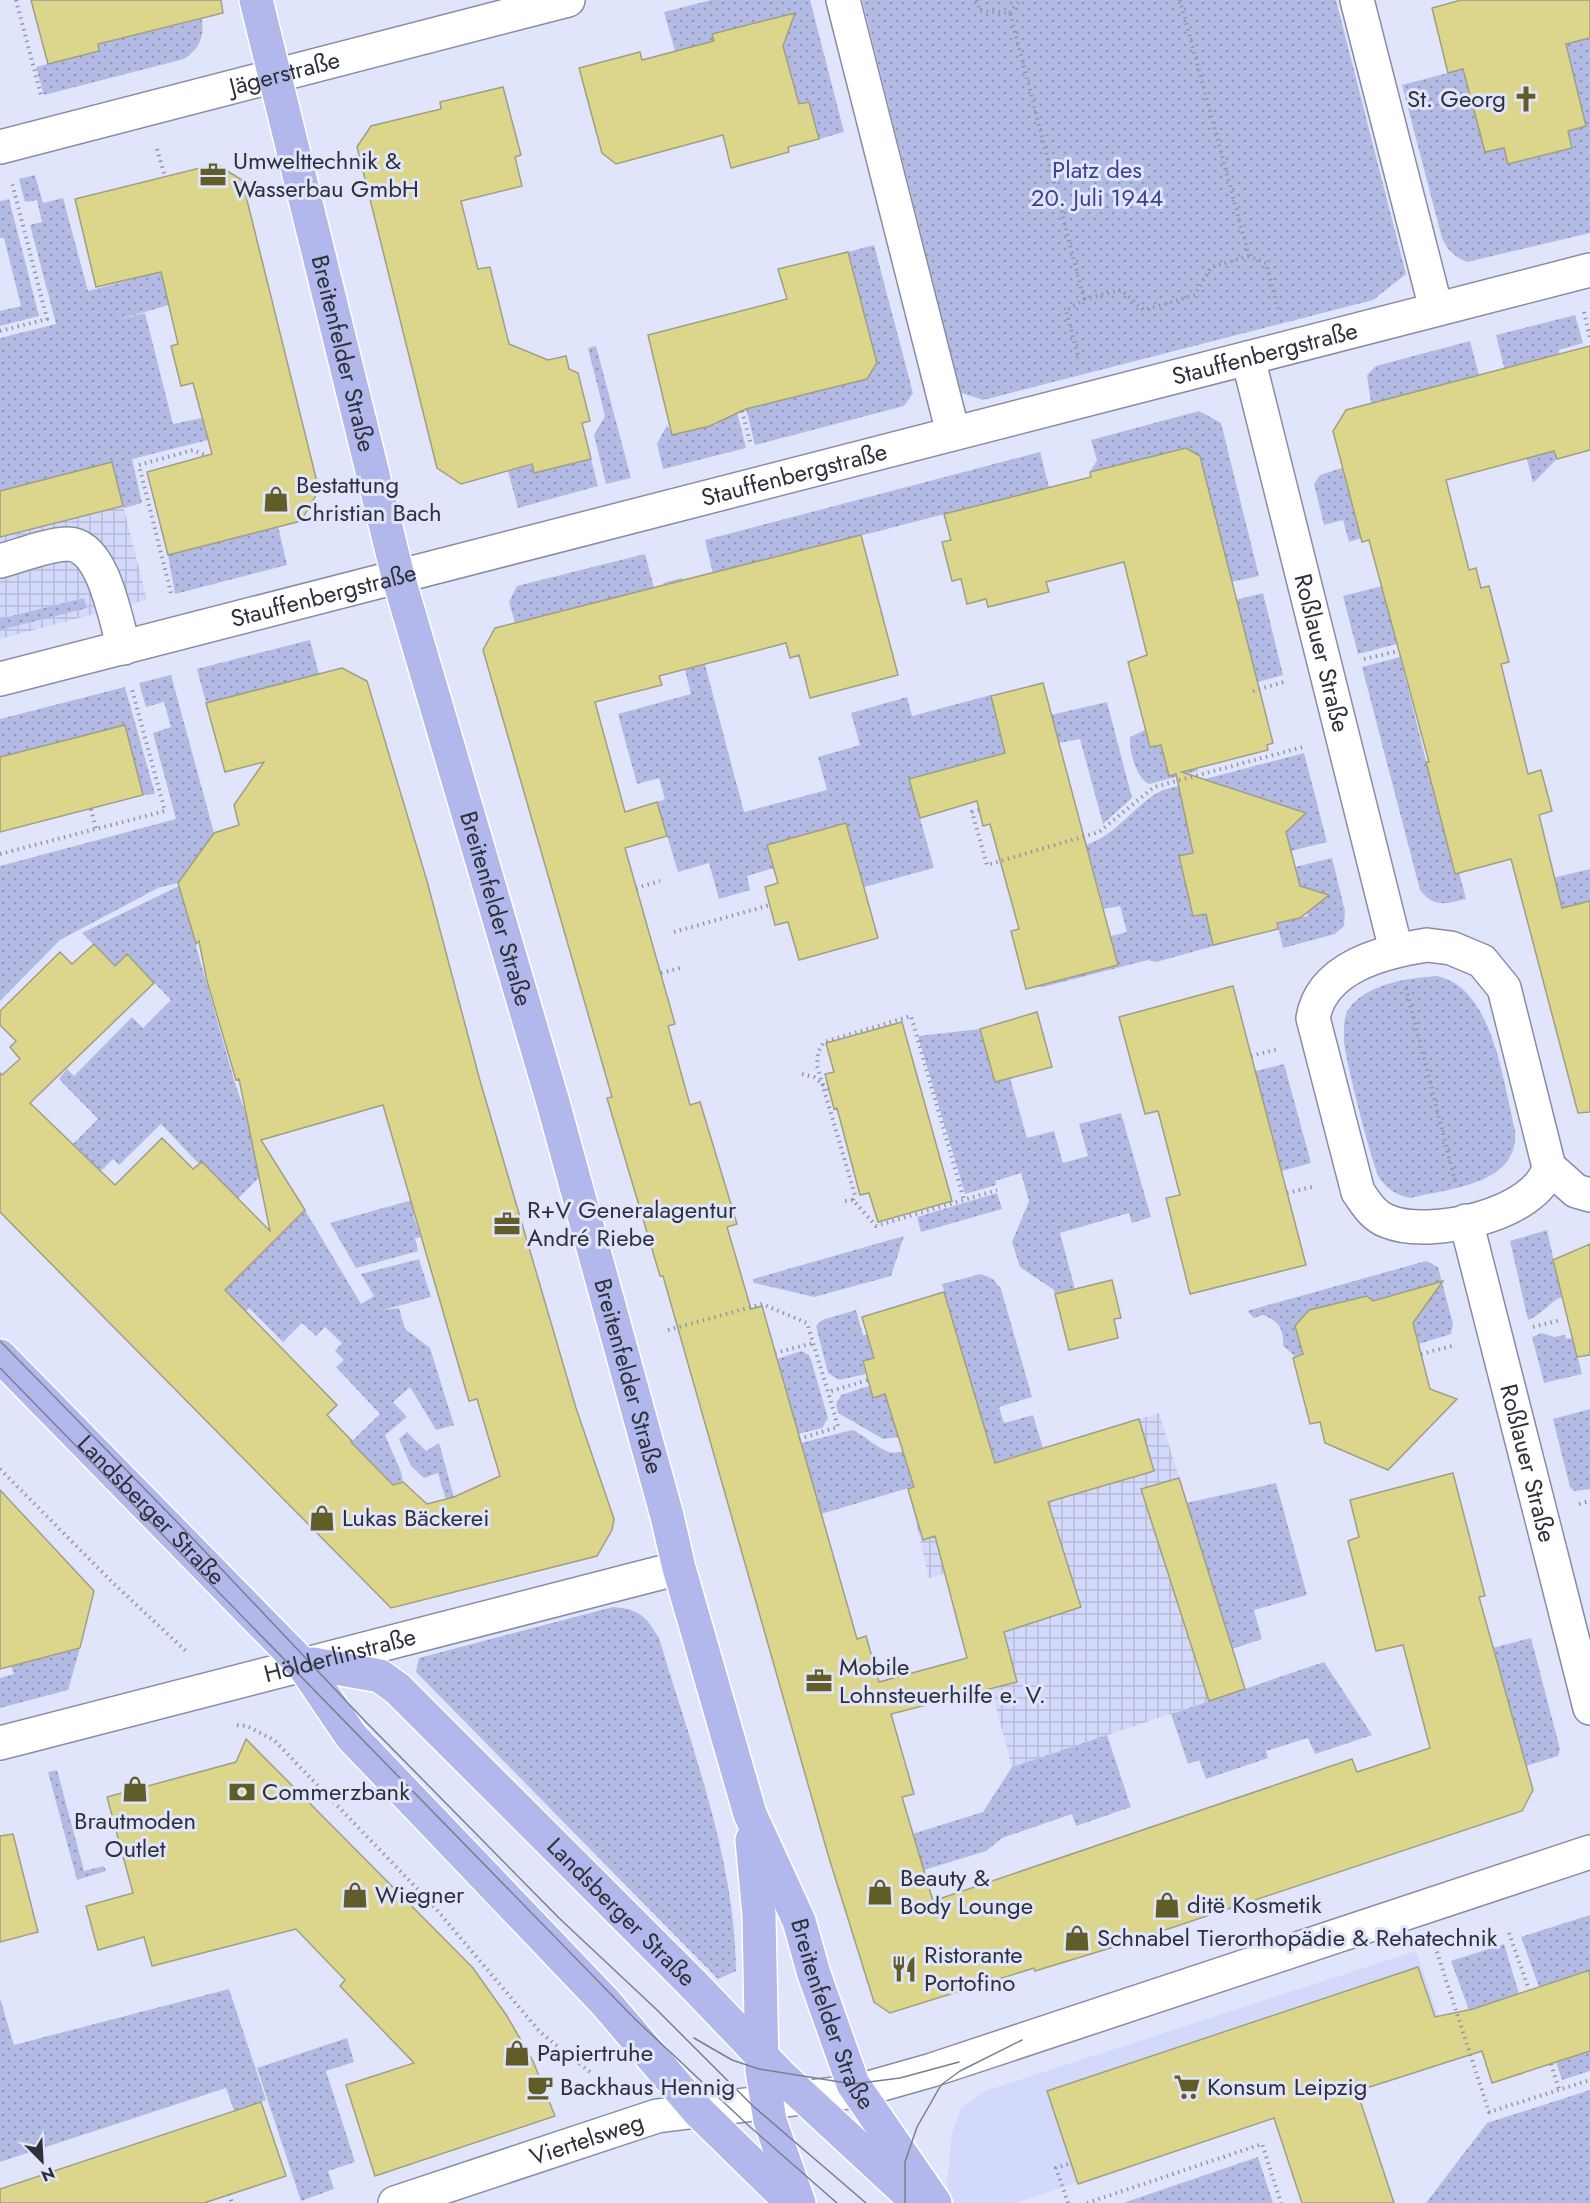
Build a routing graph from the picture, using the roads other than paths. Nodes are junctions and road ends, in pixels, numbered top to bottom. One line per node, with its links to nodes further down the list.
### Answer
1 (256, 0): 5 (main road, Breitenfelder Straße)
2 (568, 0): 5 (street, Jägerstraße)
3 (843, 0): 10 (street)
4 (1357, 0): 8 (street)
5 (274, 77): 6 (street, Jägerstraße); 12 (main road, Breitenfelder Straße)
6 (5, 161)
7 (1590, 270): 8 (street, Stauffenbergstraße)
8 (1436, 309): 9 (street, Stauffenbergstraße)
9 (1248, 358): 10 (street, Stauffenbergstraße); 15 (street, Roßlauer Straße)
10 (953, 433): 12 (street, Stauffenbergstraße)
11 (0, 561): 13 (street)
12 (398, 576): 13 (street, Stauffenbergstraße); 20 (main road, Breitenfelder Straße)
13 (124, 648): 14 (street, Stauffenbergstraße)
14 (0, 679)
15 (1396, 950): 16 (street); 18 (street)
16 (1550, 1167): 17 (street); 18 (street)
17 (1590, 1195)
18 (1466, 1221): 22 (street, Roßlauer Straße)
19 (0, 1356): 21 (main road, Landsberger Straße)
20 (679, 1568): 21 (street, Hölderlinstraße); 24 (main road, Breitenfelder Straße)
21 (303, 1665): 23 (street, Hölderlinstraße); 26 (main road, Landsberger Straße); 30 (main road, Landsberger Straße)
22 (1590, 1707)
23 (0, 1743)
24 (750, 1814): 26 (main road, Breitenfelder Straße); 27 (main road, Breitenfelder Straße)
25 (1590, 1852): 27 (street, Viertelsweg)
26 (760, 2054): 28 (main road, Landsberger Straße); 29 (main road, Breitenfelder Straße)
27 (858, 2091): 28 (street, Viertelsweg); 35 (main road, Breitenfelder Straße)
28 (806, 2098): 29 (street, Viertelsweg); 34 (main road, Landsberger Straße)
29 (766, 2104): 30 (street, Viertelsweg); 33 (main road, Breitenfelder Straße)
30 (699, 2112): 31 (street, Viertelsweg); 32 (main road, Landsberger Straße)
31 (398, 2203)
32 (792, 2203)
33 (800, 2203)
34 (918, 2203)
35 (935, 2203)

